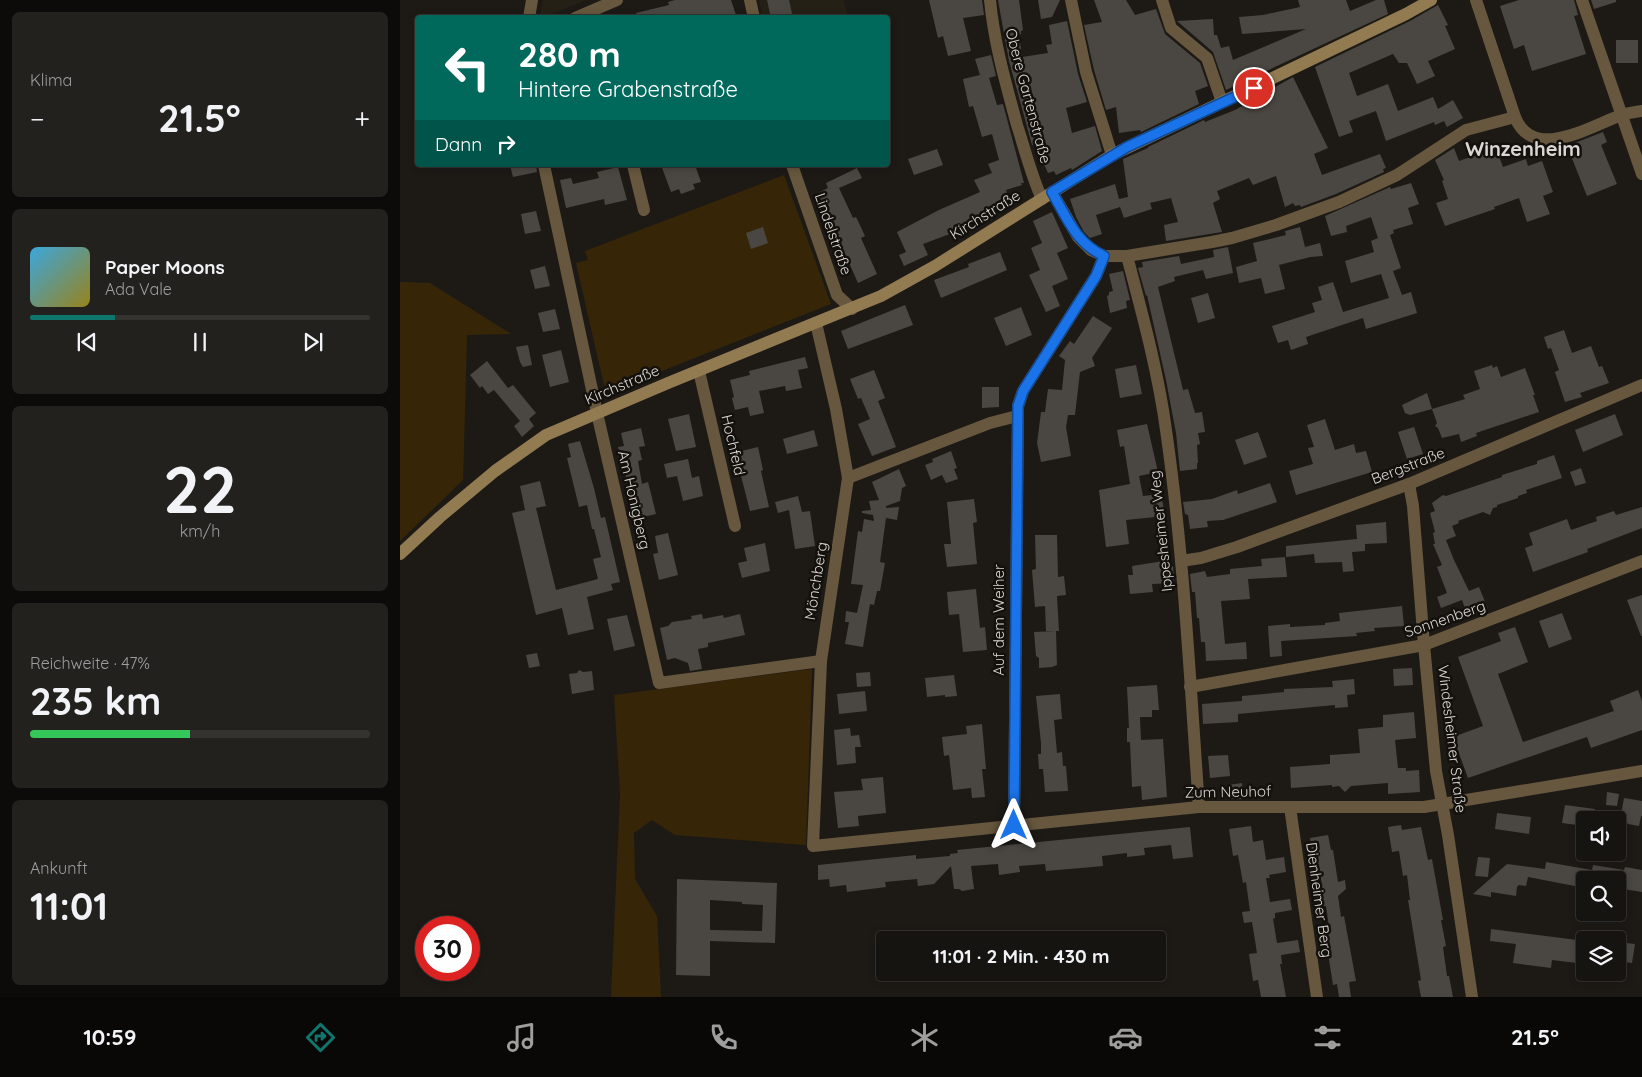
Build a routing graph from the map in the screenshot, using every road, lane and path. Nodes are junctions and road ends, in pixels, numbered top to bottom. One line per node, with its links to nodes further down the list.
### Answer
1 (532, 0): 11 (street)
2 (617, 0): 10 (street)
3 (750, 0): 12 (street)
4 (990, 0): 22 (street, Obere Gartenstraße)
5 (1071, 0): 17 (street)
6 (1162, 0): 13 (street)
7 (1431, 0): 13 (street, Kirchstraße)
8 (1476, 0): 16 (street)
9 (1582, 0): 15 (street)
10 (596, 13)
11 (530, 15)
12 (753, 15)
13 (1222, 102): 17 (street, Kirchstraße)
14 (1642, 111): 15 (street)
15 (1621, 115): 16 (street); 21 (street)
16 (1515, 117): 25 (street)
17 (1112, 155): 22 (street, Kirchstraße)
18 (544, 167): 30 (street, Am Honigberg)
19 (633, 167): 23 (street)
20 (793, 167): 26 (street, Lindelstraße)
21 (1642, 174)
22 (1047, 196): 24 (street, Obere Gartenstraße); 26 (street, Kirchstraße)
23 (644, 210)
24 (1104, 256): 25 (street); 31 (street, Auf dem Weiher)
25 (1127, 256): 36 (street, Ippesheimer Weg)
26 (852, 309): 27 (street, Kirchstraße)
27 (816, 323): 28 (street, Kirchstraße); 32 (street, Mönchberg)
28 (700, 371): 30 (street, Kirchstraße); 34 (street, Hochfeld)
29 (1642, 385): 33 (street, Bergstraße)
30 (597, 413): 35 (street, Kirchstraße); 39 (street, Am Honigberg)
31 (1017, 416): 32 (street); 45 (street, Auf dem Weiher)
32 (848, 478): 39 (street, Mönchberg)
33 (1409, 484): 36 (street, Bergstraße); 38 (street, Windesheimer Straße)
34 (735, 526)
35 (400, 554)
36 (1181, 561): 40 (street, Ippesheimer Weg)
37 (1642, 562): 38 (street, Sonnenberg)
38 (1424, 645): 40 (street, Sonnenberg); 42 (street, Windesheimer Straße)
39 (821, 661): 46 (street, Mönchberg)
40 (1190, 687): 44 (street, Ippesheimer Weg)
41 (1642, 771): 42 (street, Zum Neuhof)
42 (1443, 805): 43 (street, Zum Neuhof); 48 (street, Windesheimer Straße)
43 (1290, 807): 44 (street, Zum Neuhof); 47 (street, Dienheimer Berg)
44 (1199, 808): 45 (street, Zum Neuhof)
45 (1014, 825): 46 (street, Zum Neuhof)
46 (813, 846)
47 (1317, 997)
48 (1472, 997)

